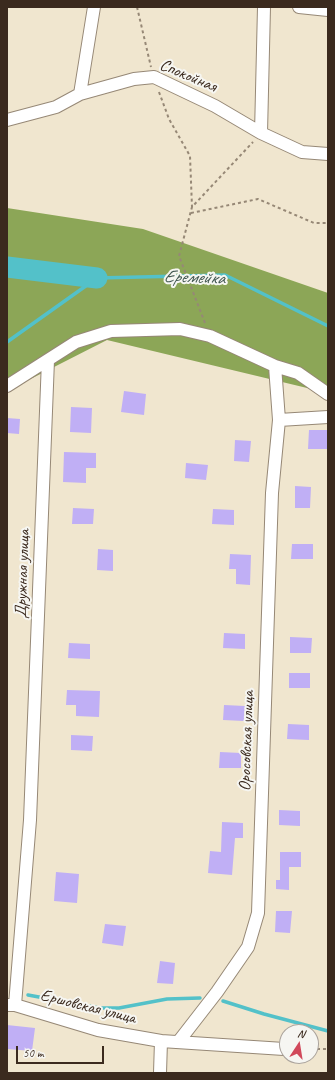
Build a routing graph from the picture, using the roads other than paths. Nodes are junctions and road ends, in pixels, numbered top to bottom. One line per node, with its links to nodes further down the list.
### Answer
1 (94, 7): 5 (street)
2 (264, 7): 7 (street)
3 (299, 7): 4 (street)
4 (328, 10)
5 (80, 94): 6 (street, Спокойная); 7 (street, Спокойная)
6 (7, 120)
7 (261, 133): 8 (street, Спокойная)
8 (328, 154)
9 (48, 360): 10 (street); 11 (street); 15 (street, Дружная улица)
10 (275, 366): 12 (street); 14 (street, Оросовская улица)
11 (7, 386)
12 (328, 394)
13 (328, 417): 14 (street)
14 (279, 420): 17 (street, Оросовская улица)
15 (11, 1005): 16 (street, Ершовская улица)
16 (161, 1041): 17 (street, Ершовская улица); 19 (street)
17 (179, 1041): 18 (street, Ершовская улица)
18 (279, 1049)
19 (160, 1073)

